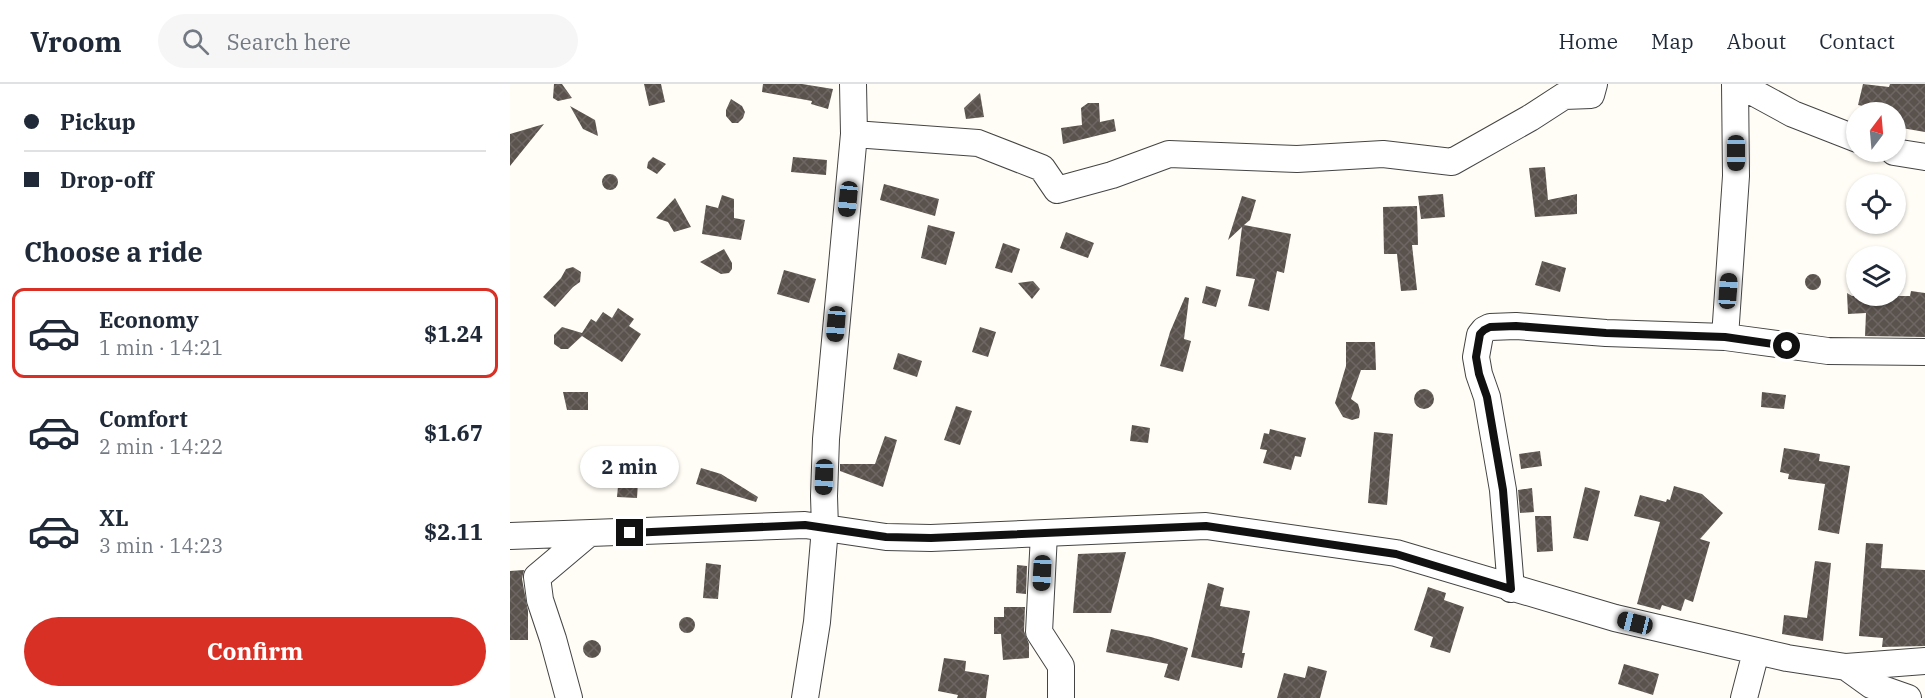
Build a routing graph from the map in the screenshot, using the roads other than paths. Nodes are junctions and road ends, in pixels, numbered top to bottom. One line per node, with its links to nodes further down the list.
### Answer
1 (853, 84): 4 (street)
2 (1594, 84): 4 (street)
3 (1743, 86): 5 (street); 8 (street)
4 (854, 135): 10 (street)
5 (1846, 135)
6 (1906, 154): 7 (street)
7 (1925, 157)
8 (1725, 337): 9 (street); 14 (street)
9 (1925, 352)
10 (825, 528): 11 (street); 12 (street); 19 (street)
11 (588, 534): 13 (street); 18 (street)
12 (1044, 534): 14 (street); 20 (street)
13 (510, 536)
14 (1511, 589): 15 (street)
15 (1756, 652): 17 (street); 21 (street)
16 (1925, 661): 17 (street)
17 (1846, 667): 22 (street)
18 (569, 698)
19 (804, 698)
20 (1061, 698)
21 (1744, 698)
22 (1908, 698)

